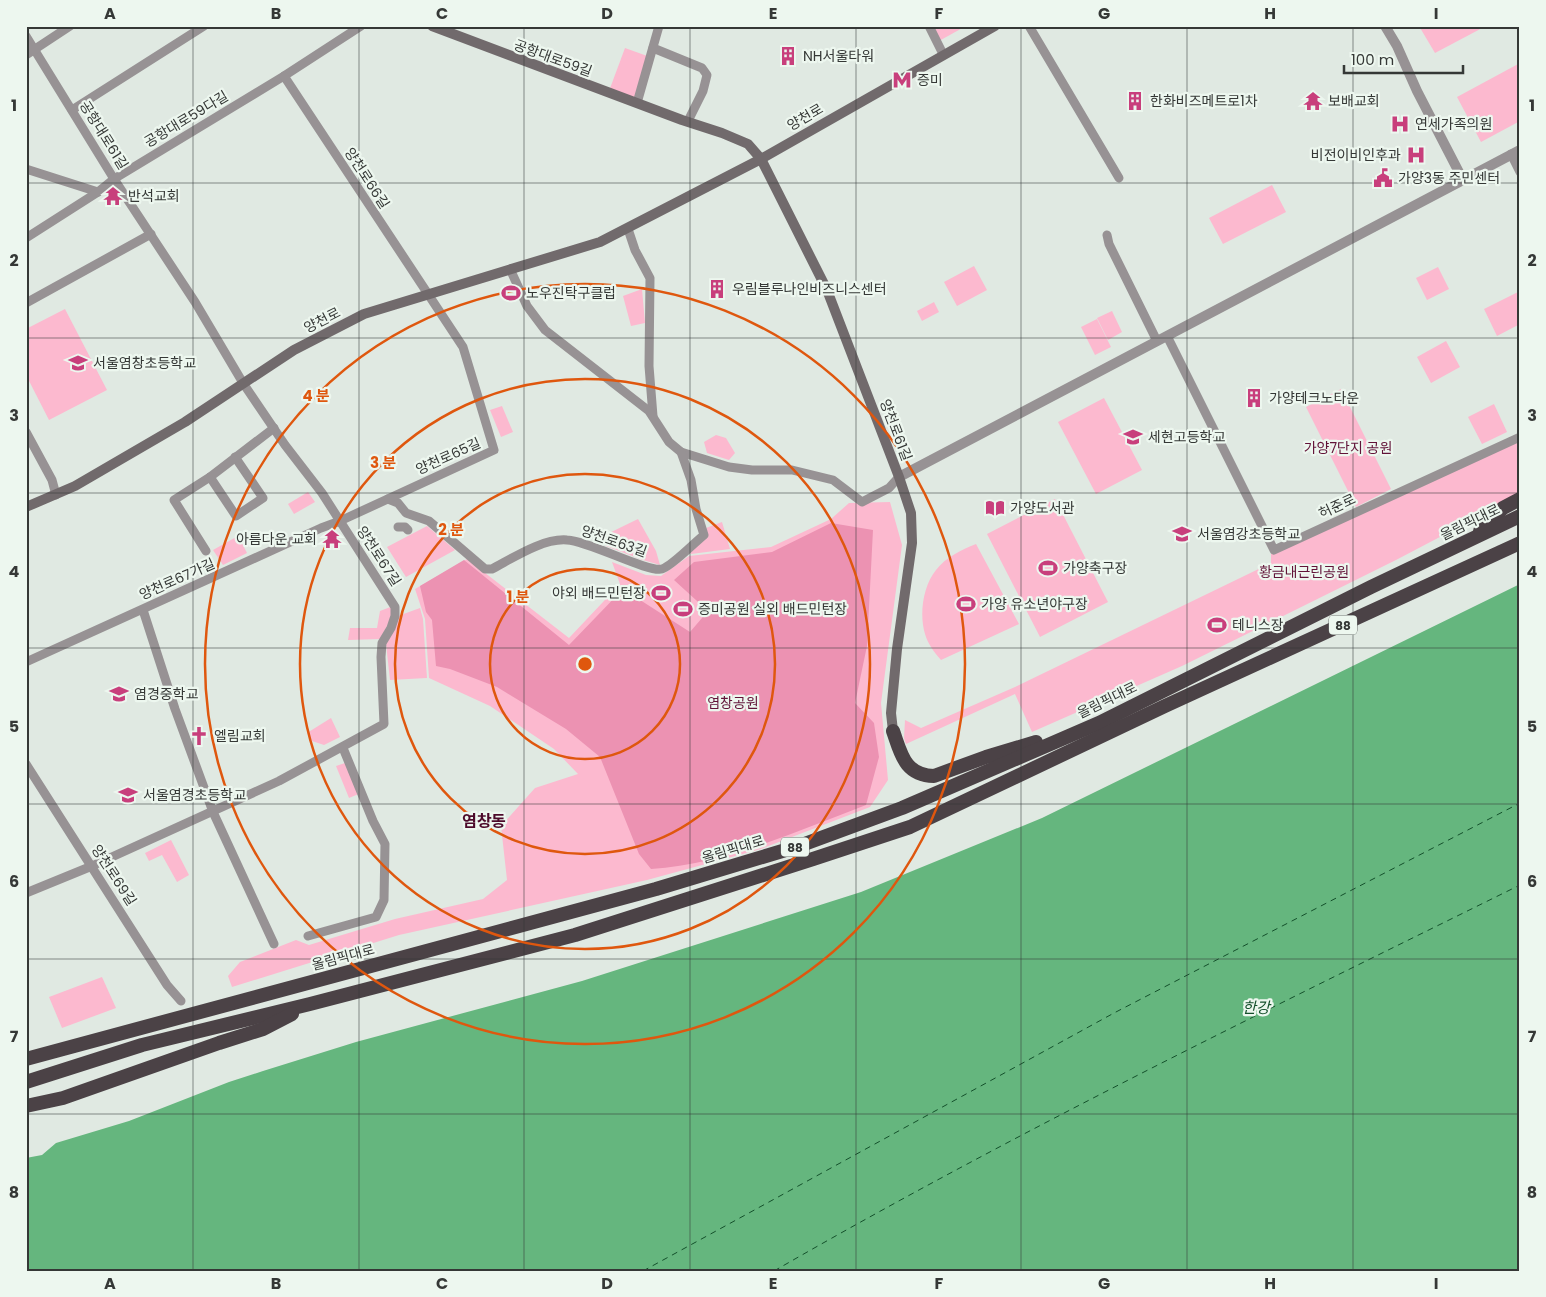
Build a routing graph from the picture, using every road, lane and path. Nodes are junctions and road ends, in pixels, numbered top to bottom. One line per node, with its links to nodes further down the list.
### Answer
1 (70, 26): 12 (street)
2 (204, 26): 16 (street)
3 (361, 26): 14 (street, 공항대로59다길)
4 (432, 26): 15 (main road, 공항대로59길)
5 (659, 26): 11 (street)
6 (928, 26): 13 (street)
7 (995, 26): 13 (main road, 양천로)
8 (1029, 26): 22 (street)
9 (1384, 26): 24 (street)
10 (26, 36): 12 (street, 공항대로61길)
11 (653, 48): 15 (street); 17 (street)
12 (30, 52): 16 (street, 공항대로61길)
13 (943, 54): 19 (main road, 양천로)
14 (284, 76): 23 (street, 공항대로59다길); 31 (street, 양천로66길)
15 (637, 104): 17 (main road, 공항대로59길)
16 (72, 110): 23 (street, 공항대로61길)
17 (688, 121): 19 (main road, 공항대로59길)
18 (1515, 152): 21 (street); 24 (street)
19 (762, 158): 26 (main road, 양천로); 43 (main road, 양천로61길)
20 (26, 169): 25 (street)
21 (1520, 172)
22 (1119, 178)
23 (114, 179): 25 (street, 공항대로59다길); 27 (street, 공항대로61길)
24 (1463, 180): 33 (street)
25 (98, 192): 29 (street, 공항대로59다길)
26 (628, 229): 30 (main road, 양천로); 36 (street)
27 (151, 234): 32 (street); 35 (street, 공항대로61길)
28 (1107, 235): 34 (street)
29 (26, 238)
30 (510, 269): 31 (main road, 양천로); 36 (street, 양천로63길)
31 (427, 294): 35 (main road, 양천로); 45 (street, 양천로65길)
32 (26, 303)
33 (1167, 336): 34 (street); 39 (street, 허준로)
34 (1157, 341): 43 (street)
35 (243, 383): 37 (street, 양천로67길); 44 (main road, 양천로)
36 (652, 416): 40 (street, 양천로63길)
37 (274, 428): 41 (street); 49 (street, 양천로67길)
38 (26, 432): 44 (street)
39 (1520, 437)
40 (681, 452): 43 (street, 양천로63길); 45 (street, 양천로63길)
41 (235, 458): 42 (street); 42 (street)
42 (210, 476): 54 (street)
43 (899, 477): 58 (main road, 양천로61길)
44 (56, 495): 47 (main road, 양천로)
45 (388, 499): 49 (street, 양천로65길)
46 (1520, 499): 52 (highway)
47 (26, 507)
48 (1520, 516): 52 (highway, 올림픽대로 / 88)
49 (340, 522): 55 (street, 양천로67가길); 59 (street, 양천로67길)
50 (398, 527): 51 (street)
51 (408, 530)
52 (1472, 539): 57 (highway, 올림픽대로 / 88)
53 (1520, 543): 67 (highway, 88)
54 (206, 552)
55 (143, 610): 56 (street, 양천로67가길); 61 (street)
56 (26, 662)
57 (1099, 723): 58 (highway); 68 (highway, 올림픽대로 / 88)
58 (893, 731)
59 (343, 748): 61 (street, 양천로67길); 64 (street)
60 (26, 764): 62 (street, 양천로69길)
61 (212, 812): 62 (street, 양천로67길); 65 (street)
62 (92, 866): 63 (street, 양천로67길); 66 (street, 양천로69길)
63 (26, 893)
64 (308, 936)
65 (274, 944)
66 (180, 1001)
67 (310, 1004): 69 (highway, 88); 70 (highway)
68 (26, 1058)
69 (26, 1082)
70 (26, 1106)

